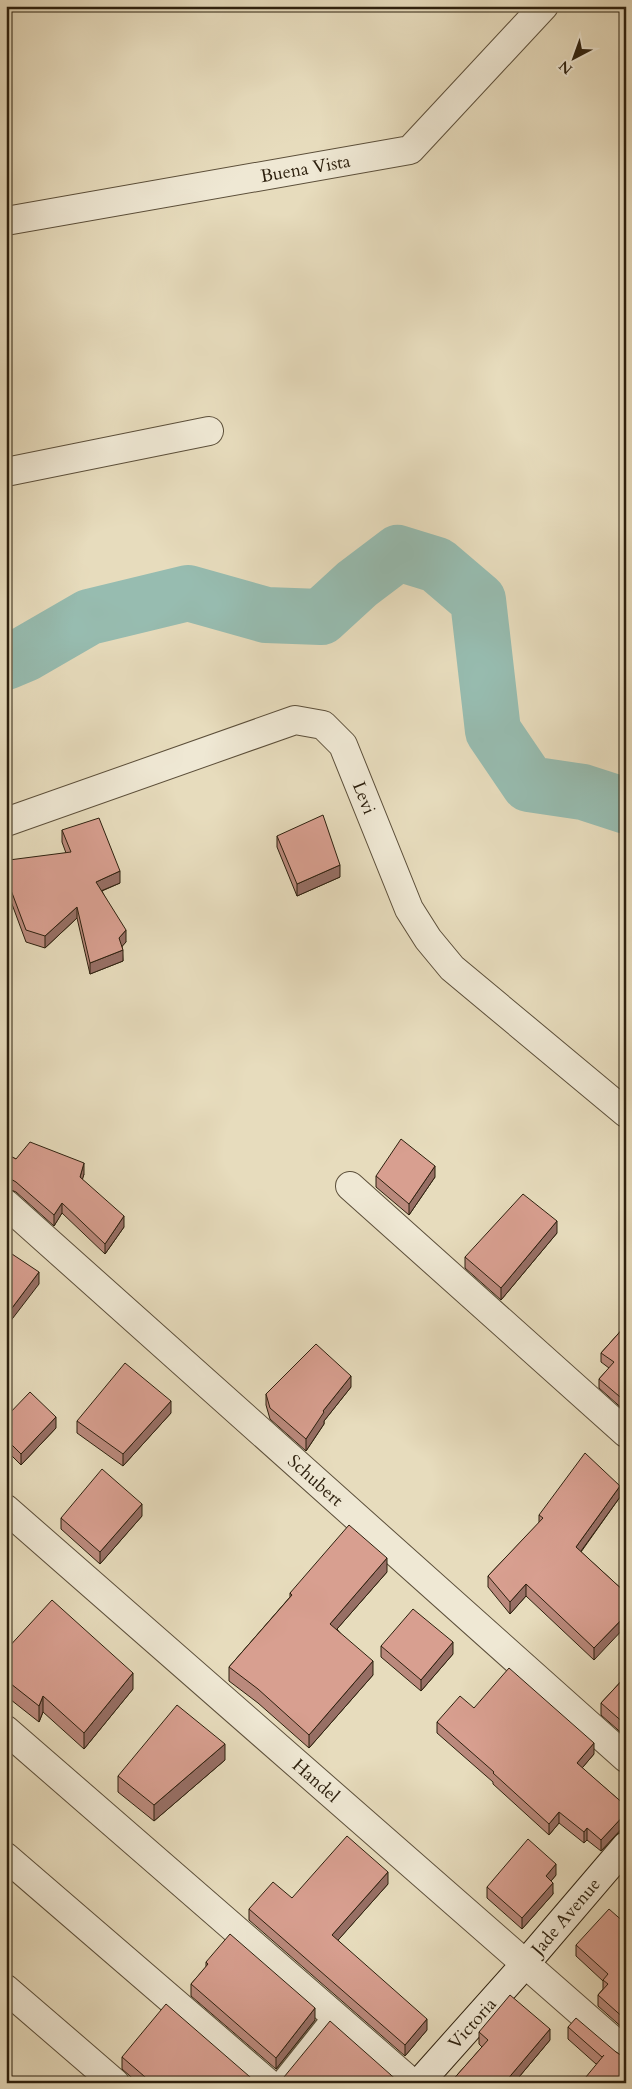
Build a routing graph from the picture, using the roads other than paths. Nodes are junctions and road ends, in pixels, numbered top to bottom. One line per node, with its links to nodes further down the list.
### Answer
1 (544, 6): 2 (street, Buena Vista)
2 (6, 221)
3 (208, 430): 4 (street)
4 (6, 472)
5 (6, 822): 6 (street, Levi)
6 (626, 1113)
7 (350, 1186): 9 (street)
8 (6, 1204): 12 (street, Schubert)
9 (626, 1433)
10 (6, 1510): 15 (street, Handel)
11 (6, 1730): 17 (street)
12 (626, 1758)
13 (626, 1846): 15 (street, Jade Avenue)
14 (6, 1857): 20 (street)
15 (526, 1963): 18 (street, Handel); 23 (street, Victoria)
16 (6, 1989): 19 (street)
17 (332, 2014): 21 (lane); 22 (street)
18 (626, 2052)
19 (115, 2083)
20 (268, 2083)
21 (277, 2083)
22 (412, 2083)
23 (419, 2083)

